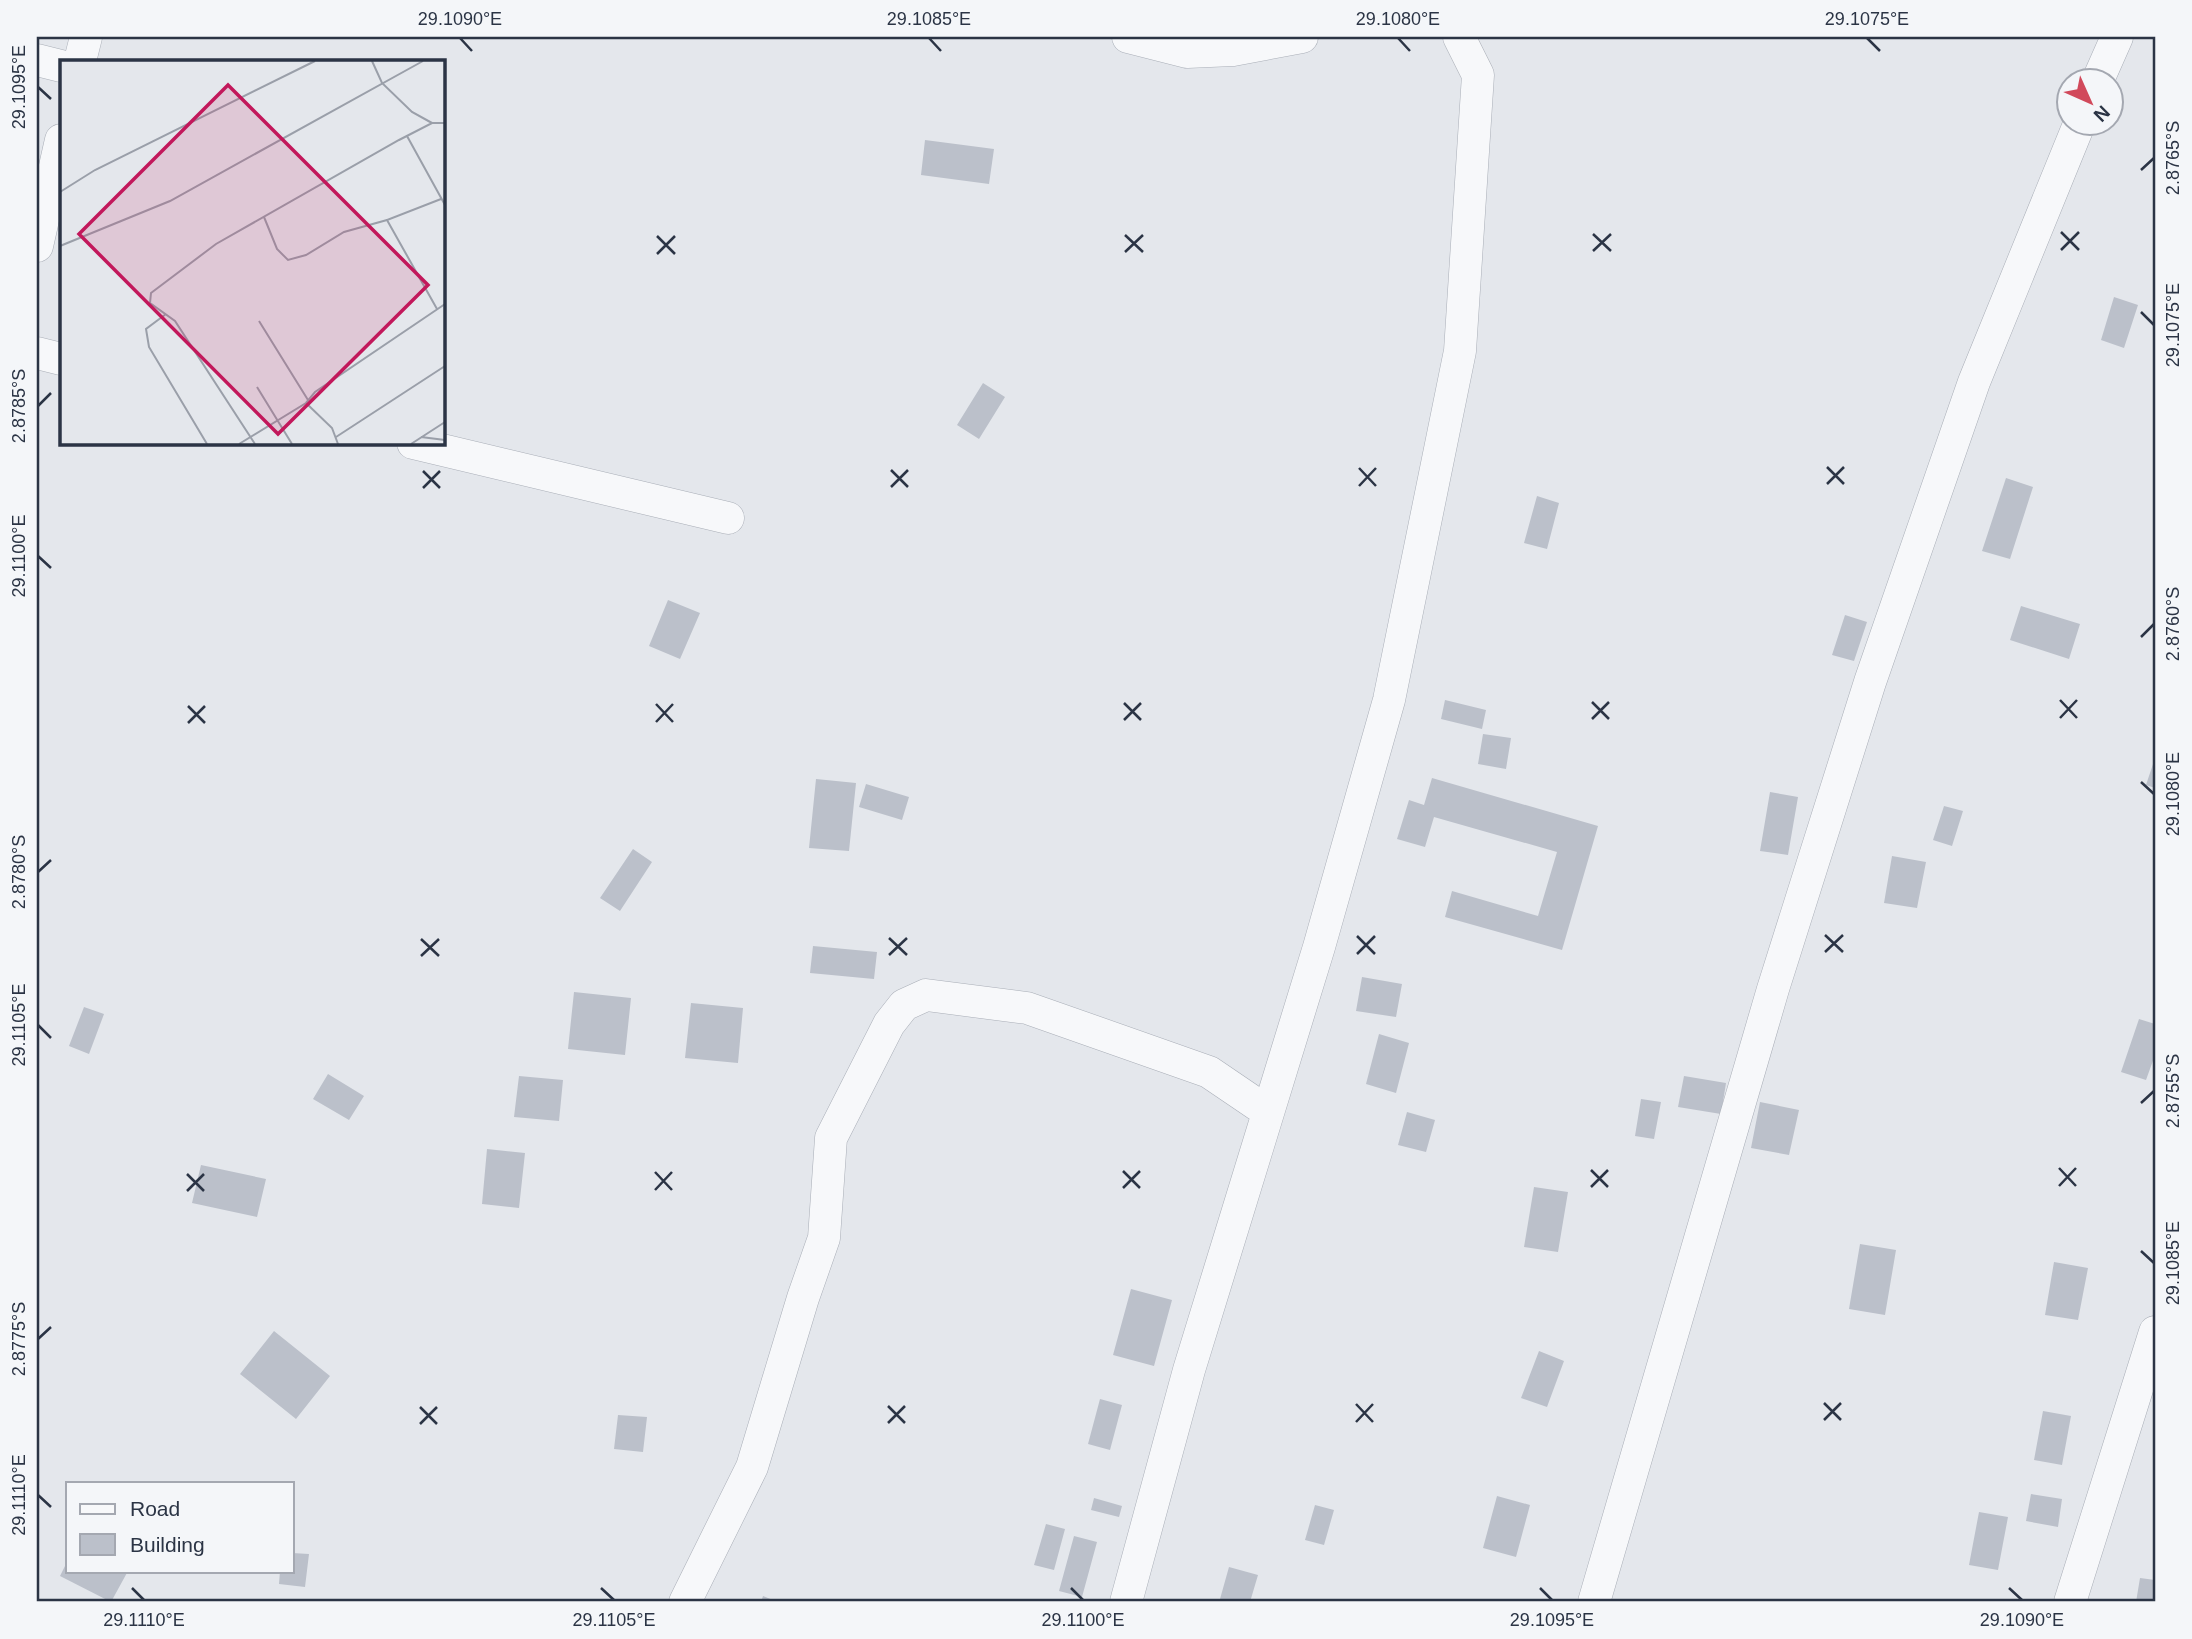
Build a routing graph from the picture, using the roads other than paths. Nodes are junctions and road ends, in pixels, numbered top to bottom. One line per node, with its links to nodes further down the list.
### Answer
1 (86, 37): 8 (street)
2 (1128, 37): 6 (street)
3 (1302, 37): 6 (street)
4 (1460, 37): 18 (street)
5 (2117, 37): 10 (street)
6 (1272, 40)
7 (37, 60): 9 (street)
8 (80, 60)
9 (60, 66)
10 (2104, 66)
11 (2074, 136): 22 (street)
12 (60, 144): 13 (street)
13 (37, 246)
14 (37, 353): 15 (street)
15 (60, 359)
16 (418, 444): 17 (street)
17 (728, 518)
18 (1268, 1112): 20 (street); 21 (street)
19 (2155, 1332): 23 (street)
20 (685, 1602)
21 (1126, 1602)
22 (1594, 1602)
23 (2070, 1602)

